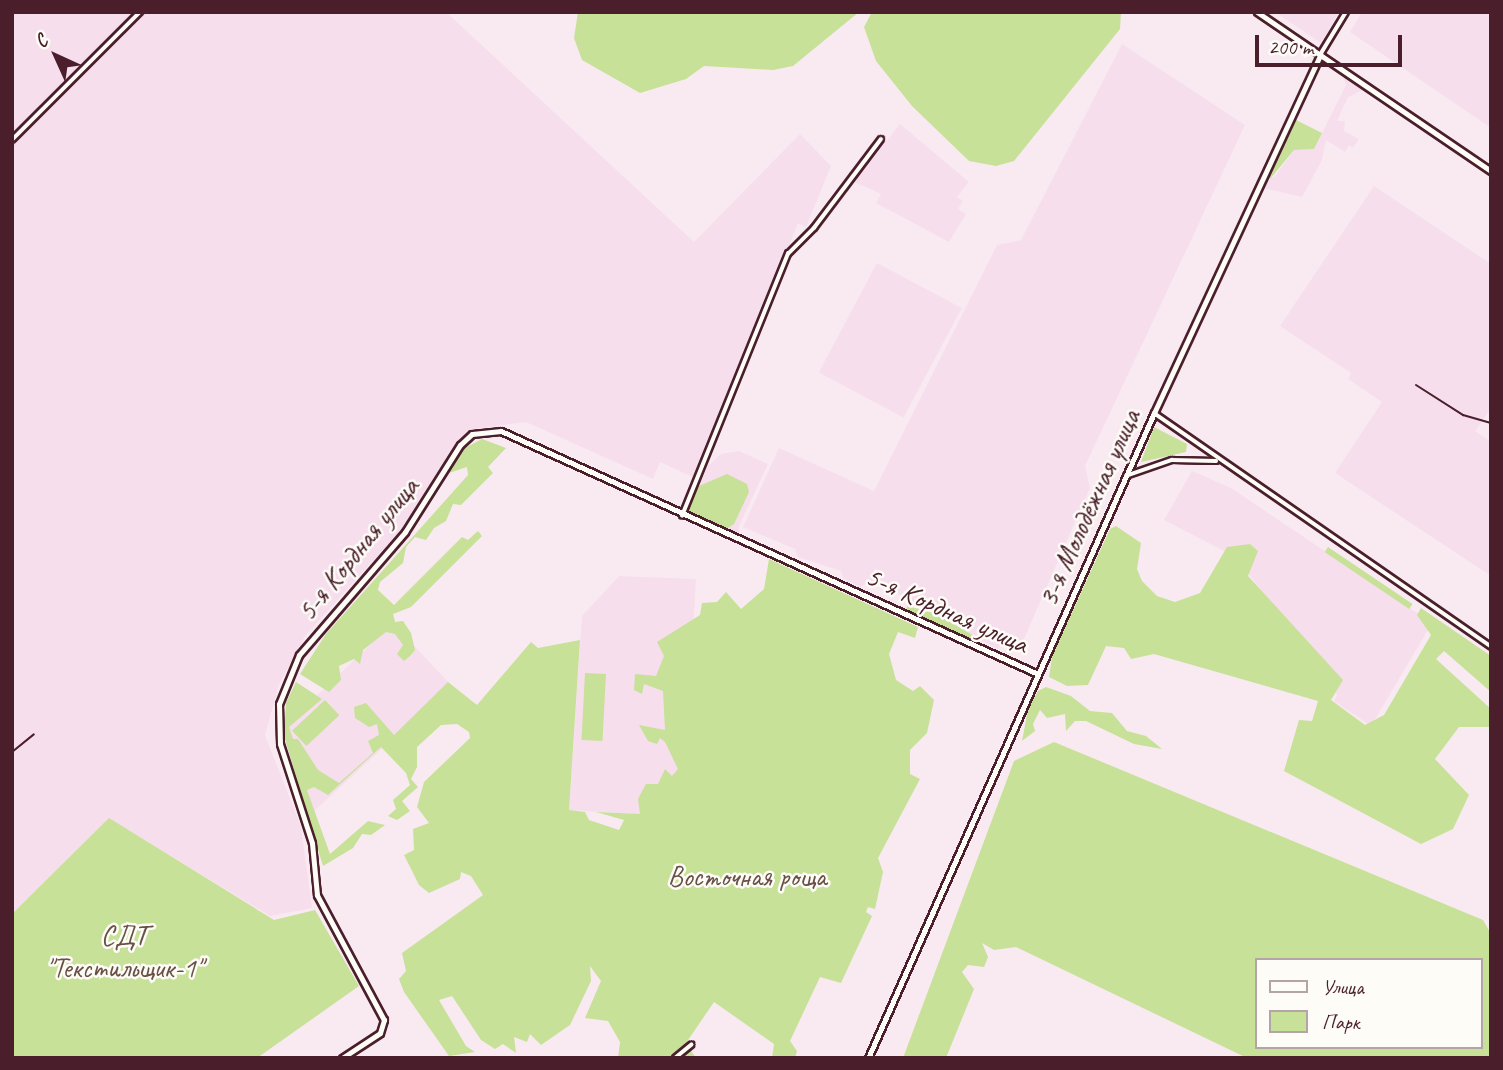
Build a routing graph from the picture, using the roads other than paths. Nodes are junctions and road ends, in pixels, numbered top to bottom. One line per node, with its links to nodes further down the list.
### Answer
1 (140, 12): 6 (street)
2 (1257, 12): 4 (main road)
3 (1346, 12): 4 (street)
4 (1320, 55): 7 (main road); 8 (main road, 3-я Молодёжная улица)
5 (881, 138): 11 (street)
6 (12, 140)
7 (1491, 171)
8 (1154, 413): 9 (street); 10 (main road, 3-я Молодёжная улица)
9 (1218, 462): 10 (street); 12 (street)
10 (1126, 476): 13 (main road, 3-я Молодёжная улица)
11 (682, 516): 13 (main road, 5-я Кордная улица); 15 (main road, 5-я Кордная улица)
12 (1491, 646)
13 (1038, 674): 17 (main road, 3-я Молодёжная улица)
14 (691, 1045): 16 (street)
15 (342, 1058)
16 (675, 1058)
17 (868, 1058)

